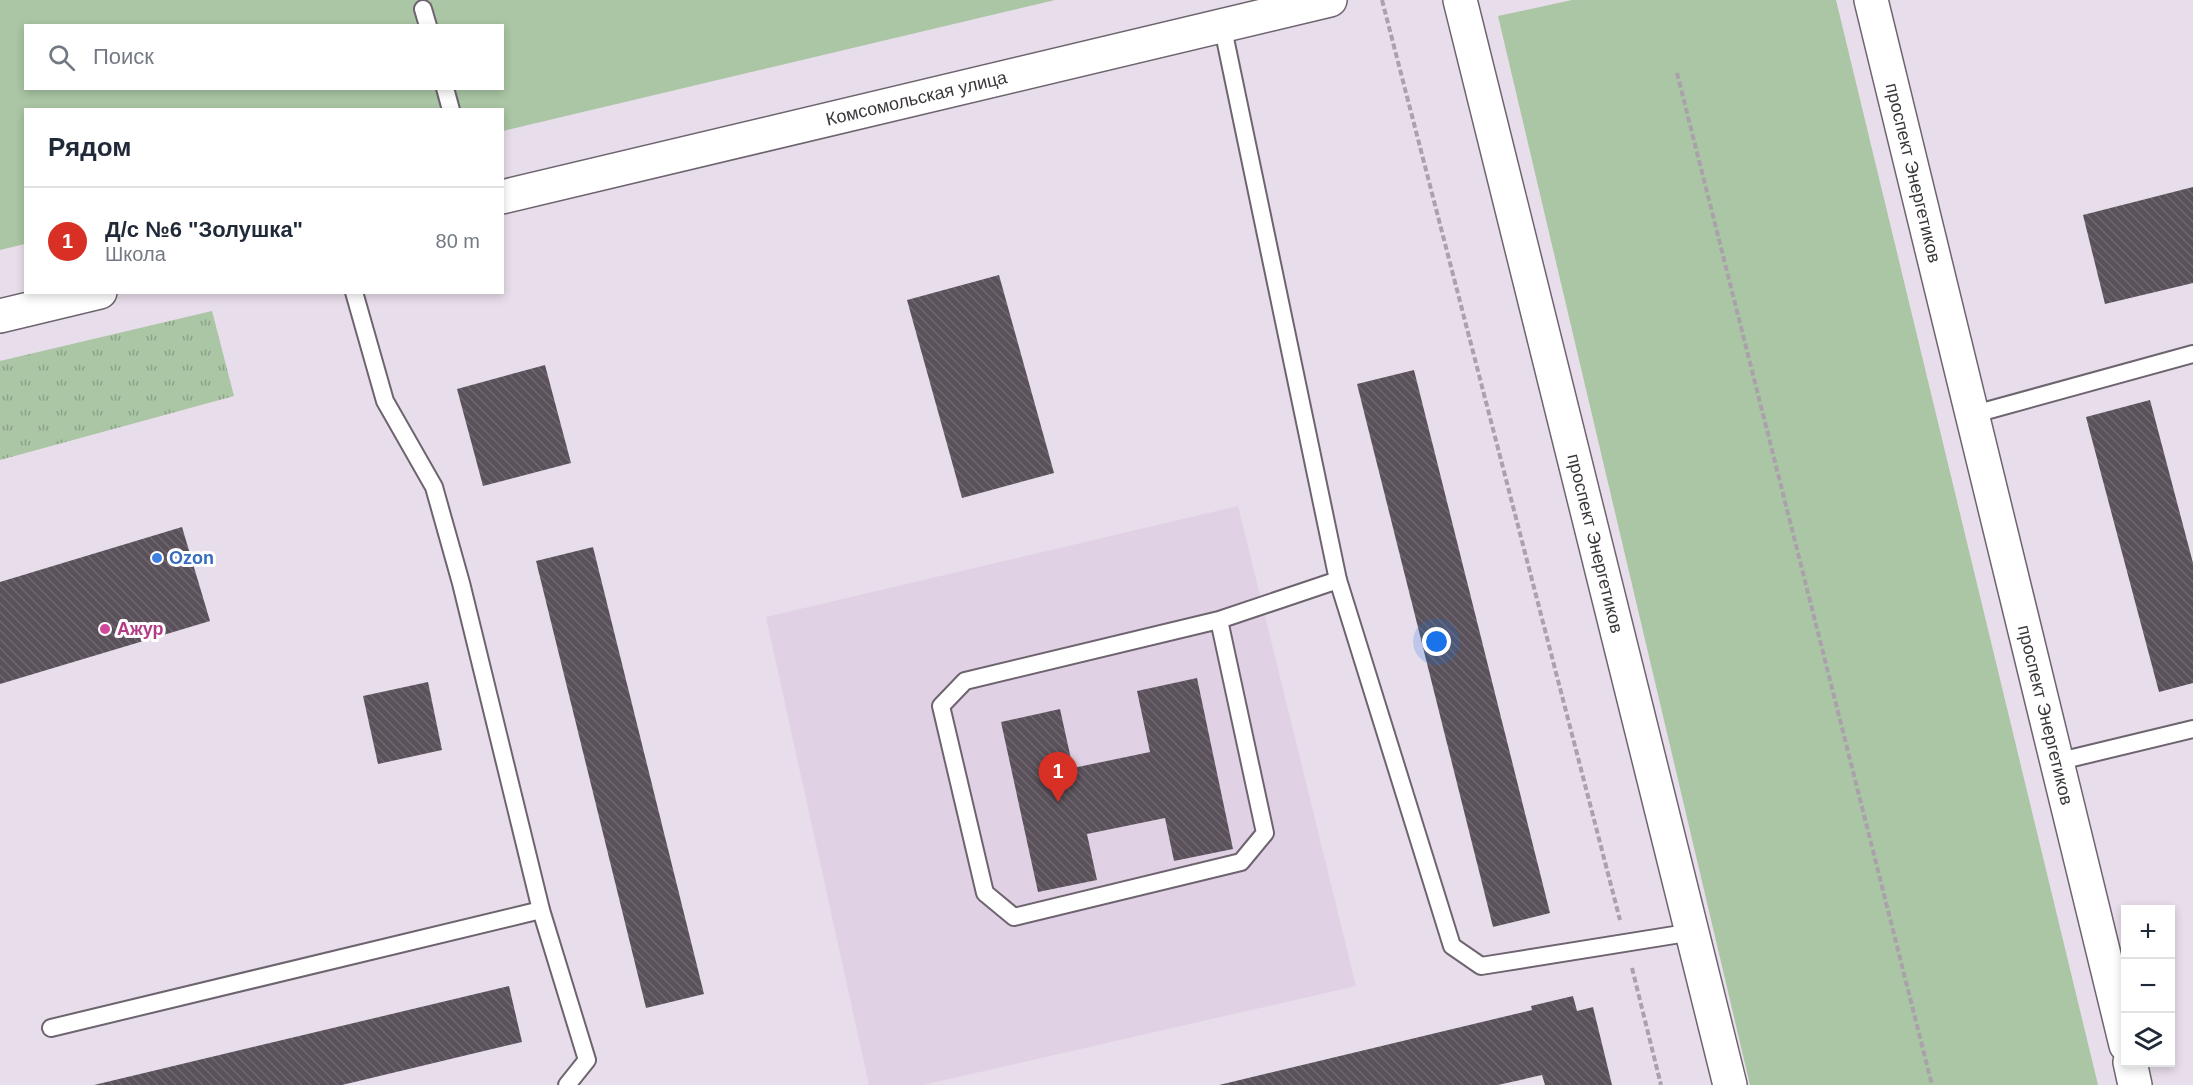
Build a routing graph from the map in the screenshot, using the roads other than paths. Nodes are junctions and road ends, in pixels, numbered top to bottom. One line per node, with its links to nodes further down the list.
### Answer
1 (1330, 0): 6 (street, Комсомольская улица)
2 (1460, 0): 20 (street, проспект Энергетиков)
3 (1871, 0): 14 (street, проспект Энергетиков)
4 (423, 9): 5 (lane)
5 (427, 24)
6 (1222, 24): 9 (street, Комсомольская улица); 15 (lane)
7 (446, 90): 8 (lane)
8 (450, 108)
9 (504, 197)
10 (92, 294): 12 (street)
11 (355, 294): 19 (lane)
12 (0, 316)
13 (2193, 354): 14 (lane)
14 (1971, 415): 18 (street, проспект Энергетиков)
15 (1338, 579): 16 (lane); 20 (lane)
16 (1219, 620): 16 (lane)
17 (2193, 729): 18 (lane)
18 (2056, 762): 21 (street, проспект Энергетиков)
19 (541, 910): 22 (lane); 24 (lane)
20 (1694, 932): 25 (street, проспект Энергетиков)
21 (2121, 1025)
22 (51, 1028)
23 (2131, 1067): 26 (street)
24 (567, 1085)
25 (1730, 1085)
26 (2135, 1085)

